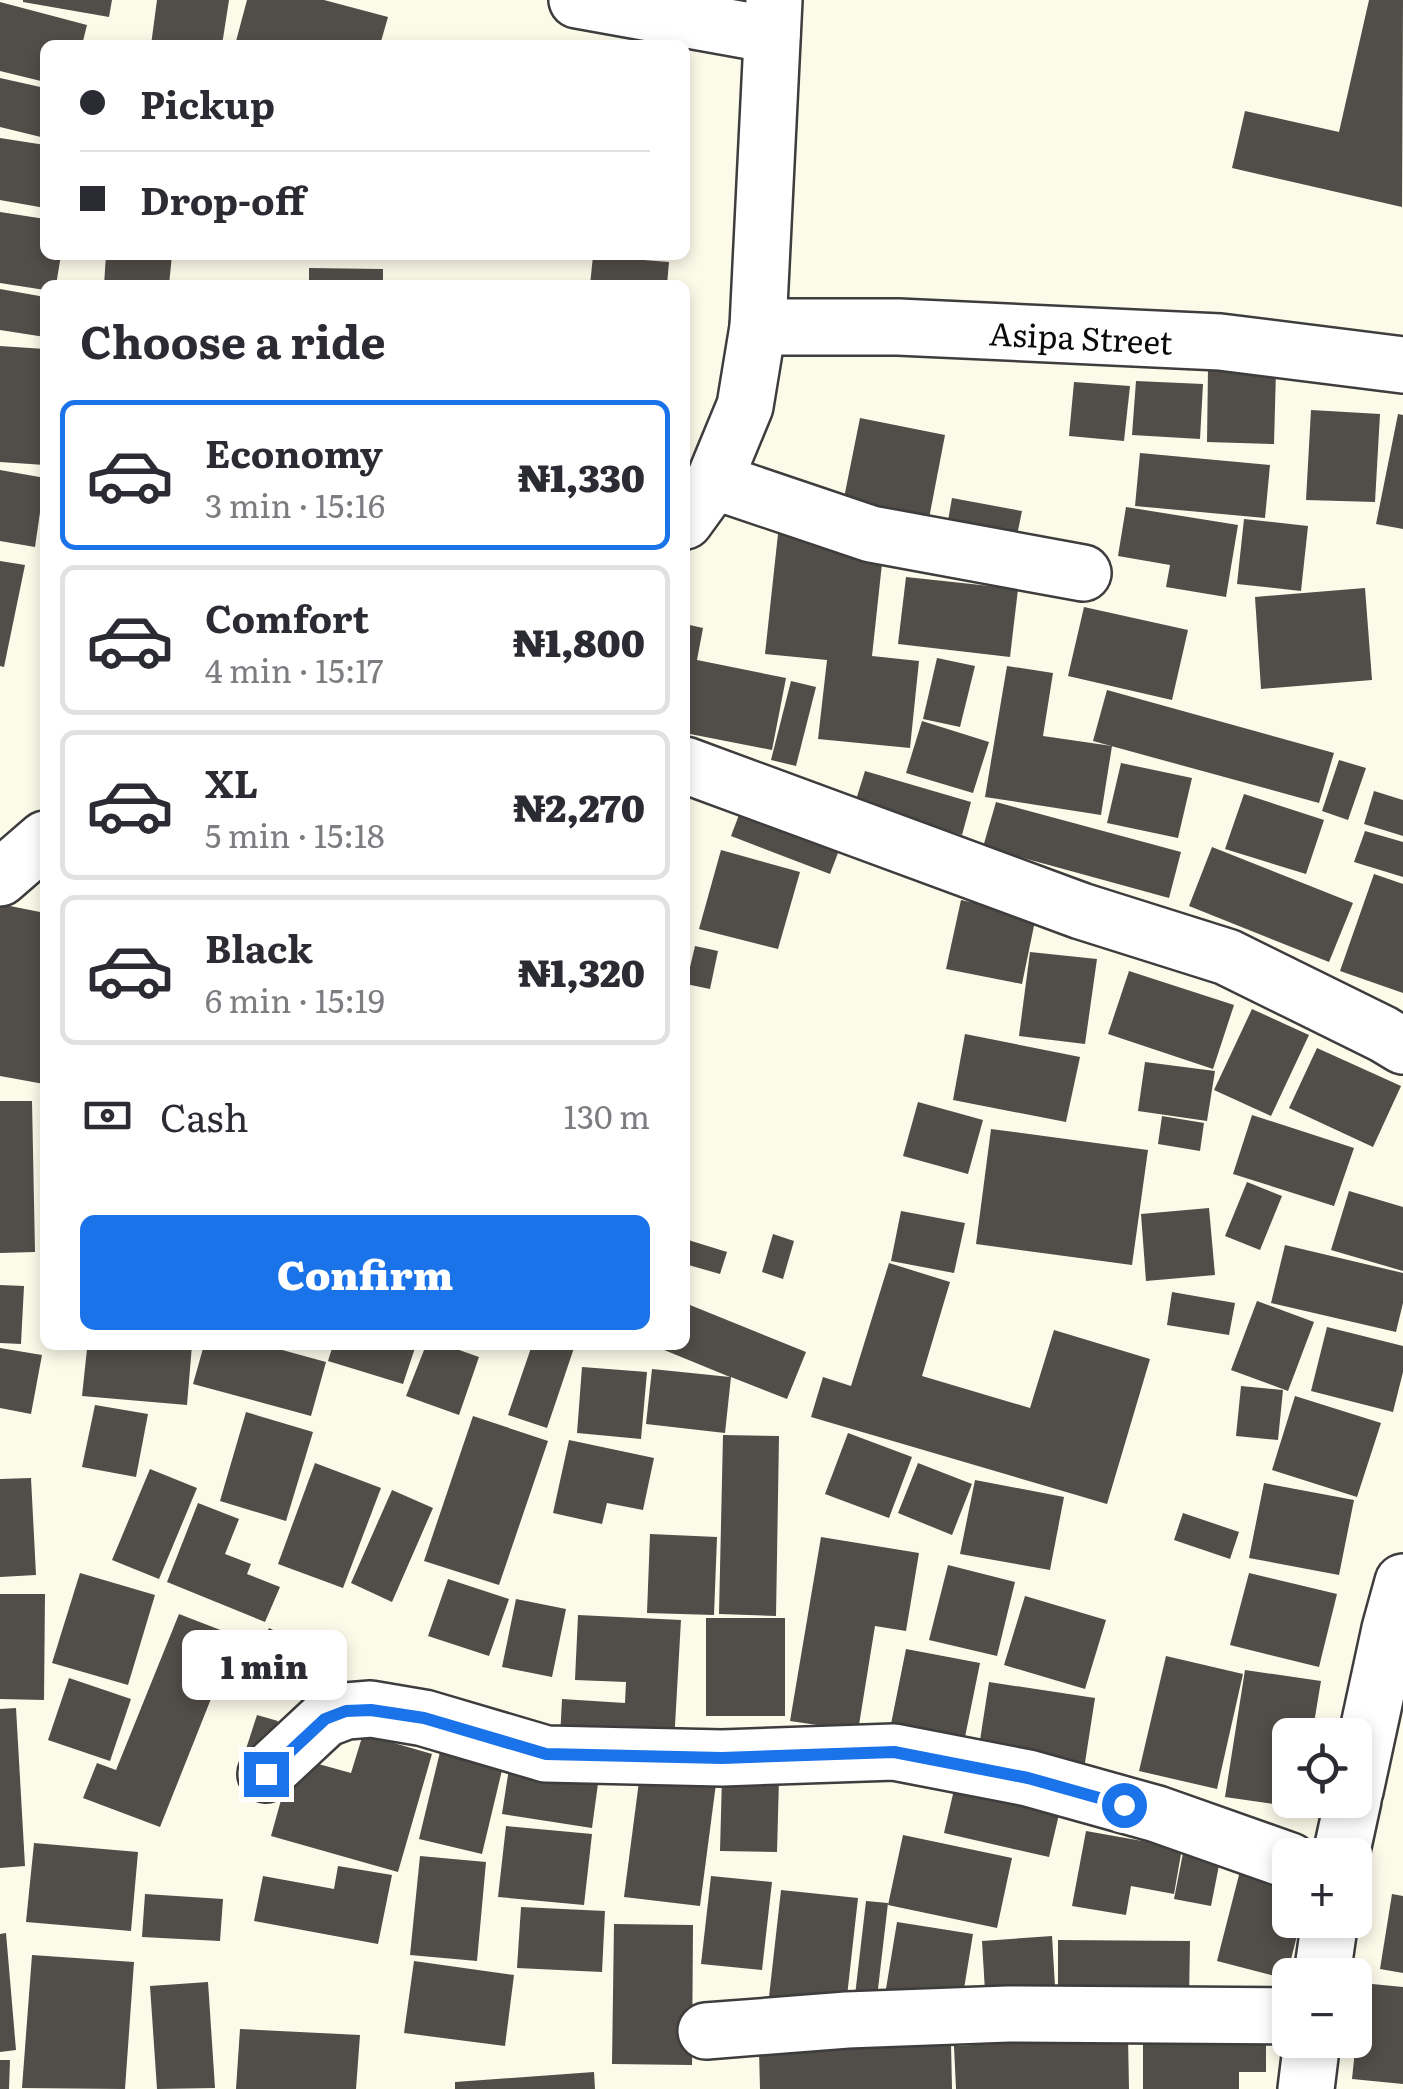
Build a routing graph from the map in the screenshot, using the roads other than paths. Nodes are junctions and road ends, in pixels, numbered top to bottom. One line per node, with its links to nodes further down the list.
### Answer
1 (577, 0): 2 (street)
2 (773, 18): 3 (street)
3 (758, 327): 4 (street, Asipa Street); 5 (street)
4 (1403, 365)
5 (699, 501): 6 (street)
6 (1082, 573)
7 (690, 767): 10 (street)
8 (40, 843): 9 (street)
9 (0, 878)
10 (1403, 1046)
11 (1403, 1582): 12 (street)
12 (1371, 1718)
13 (266, 1774): 14 (street)
14 (1272, 1854)
15 (1272, 2016): 16 (street)
16 (706, 2032)
17 (1310, 2058): 18 (street)
18 (1306, 2089)

